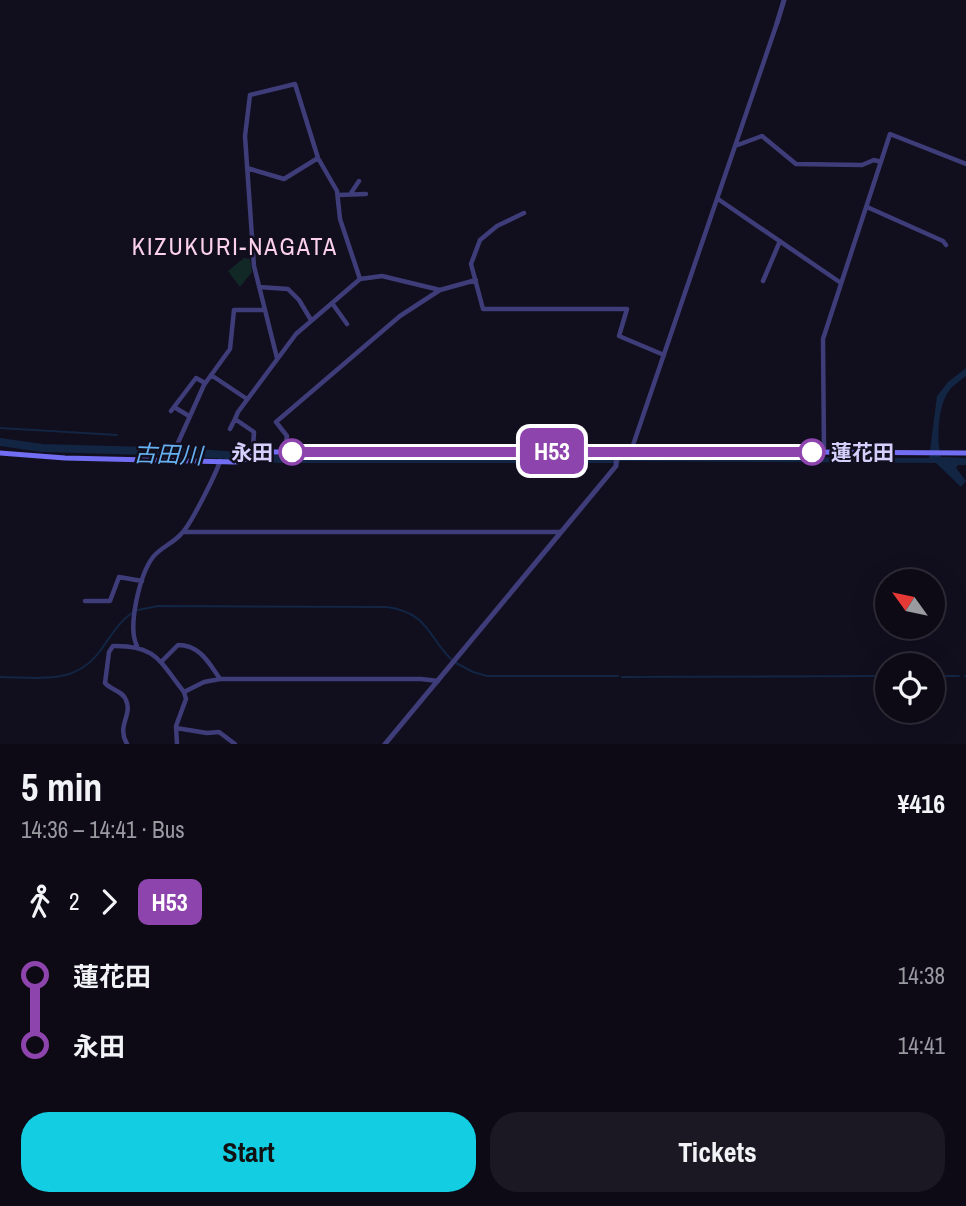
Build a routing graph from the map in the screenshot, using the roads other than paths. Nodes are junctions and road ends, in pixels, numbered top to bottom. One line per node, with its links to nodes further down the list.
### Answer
1 (785, 0): 2 (street)
2 (777, 23): 3 (street)
3 (736, 146): 5 (street); 12 (street)
4 (318, 158): 7 (street); 7 (street); 11 (street)
5 (882, 162): 6 (street); 13 (street)
6 (966, 164)
7 (247, 168): 21 (street)
8 (359, 181): 9 (street)
9 (351, 193): 10 (street); 11 (street)
10 (366, 194)
11 (338, 195): 17 (street)
12 (718, 199): 15 (street); 27 (street)
13 (867, 206): 16 (street); 20 (street)
14 (524, 214): 18 (street)
15 (780, 240): 19 (street); 20 (street)
16 (946, 245)
17 (360, 279): 22 (street); 23 (street)
18 (476, 280): 22 (street); 27 (street)
19 (763, 281)
20 (841, 283): 38 (street)
21 (259, 287): 24 (street); 25 (street)
22 (440, 290): 41 (street)
23 (332, 303): 25 (street); 26 (street)
24 (265, 310): 28 (street); 29 (street)
25 (311, 320): 28 (street)
26 (347, 324)
27 (664, 355): 36 (street)
28 (276, 358): 31 (street)
29 (211, 375): 30 (street); 31 (street)
30 (205, 383): 32 (street); 32 (street)
31 (247, 399): 33 (street)
32 (189, 416): 35 (street)
33 (235, 419): 34 (street); 40 (street)
34 (230, 429)
35 (177, 445)
36 (631, 450): 37 (main road); 38 (main road)
37 (617, 452): 41 (main road); 45 (street)
38 (824, 452): 42 (main road)
39 (0, 453): 43 (main road)
40 (257, 453): 41 (main road); 43 (main road)
41 (284, 453)
42 (966, 453)
43 (220, 461): 44 (street)
44 (184, 532): 45 (street); 46 (street)
45 (561, 532): 51 (street)
46 (142, 581): 47 (street); 48 (street)
47 (85, 600)
48 (137, 646): 49 (street); 54 (street)
49 (162, 661): 50 (street); 52 (street)
50 (220, 679): 51 (street); 52 (street)
51 (438, 681): 57 (street)
52 (184, 692): 53 (street)
53 (176, 728): 55 (street); 56 (street)
54 (127, 744)
55 (177, 744)
56 (236, 744)
57 (385, 744)

